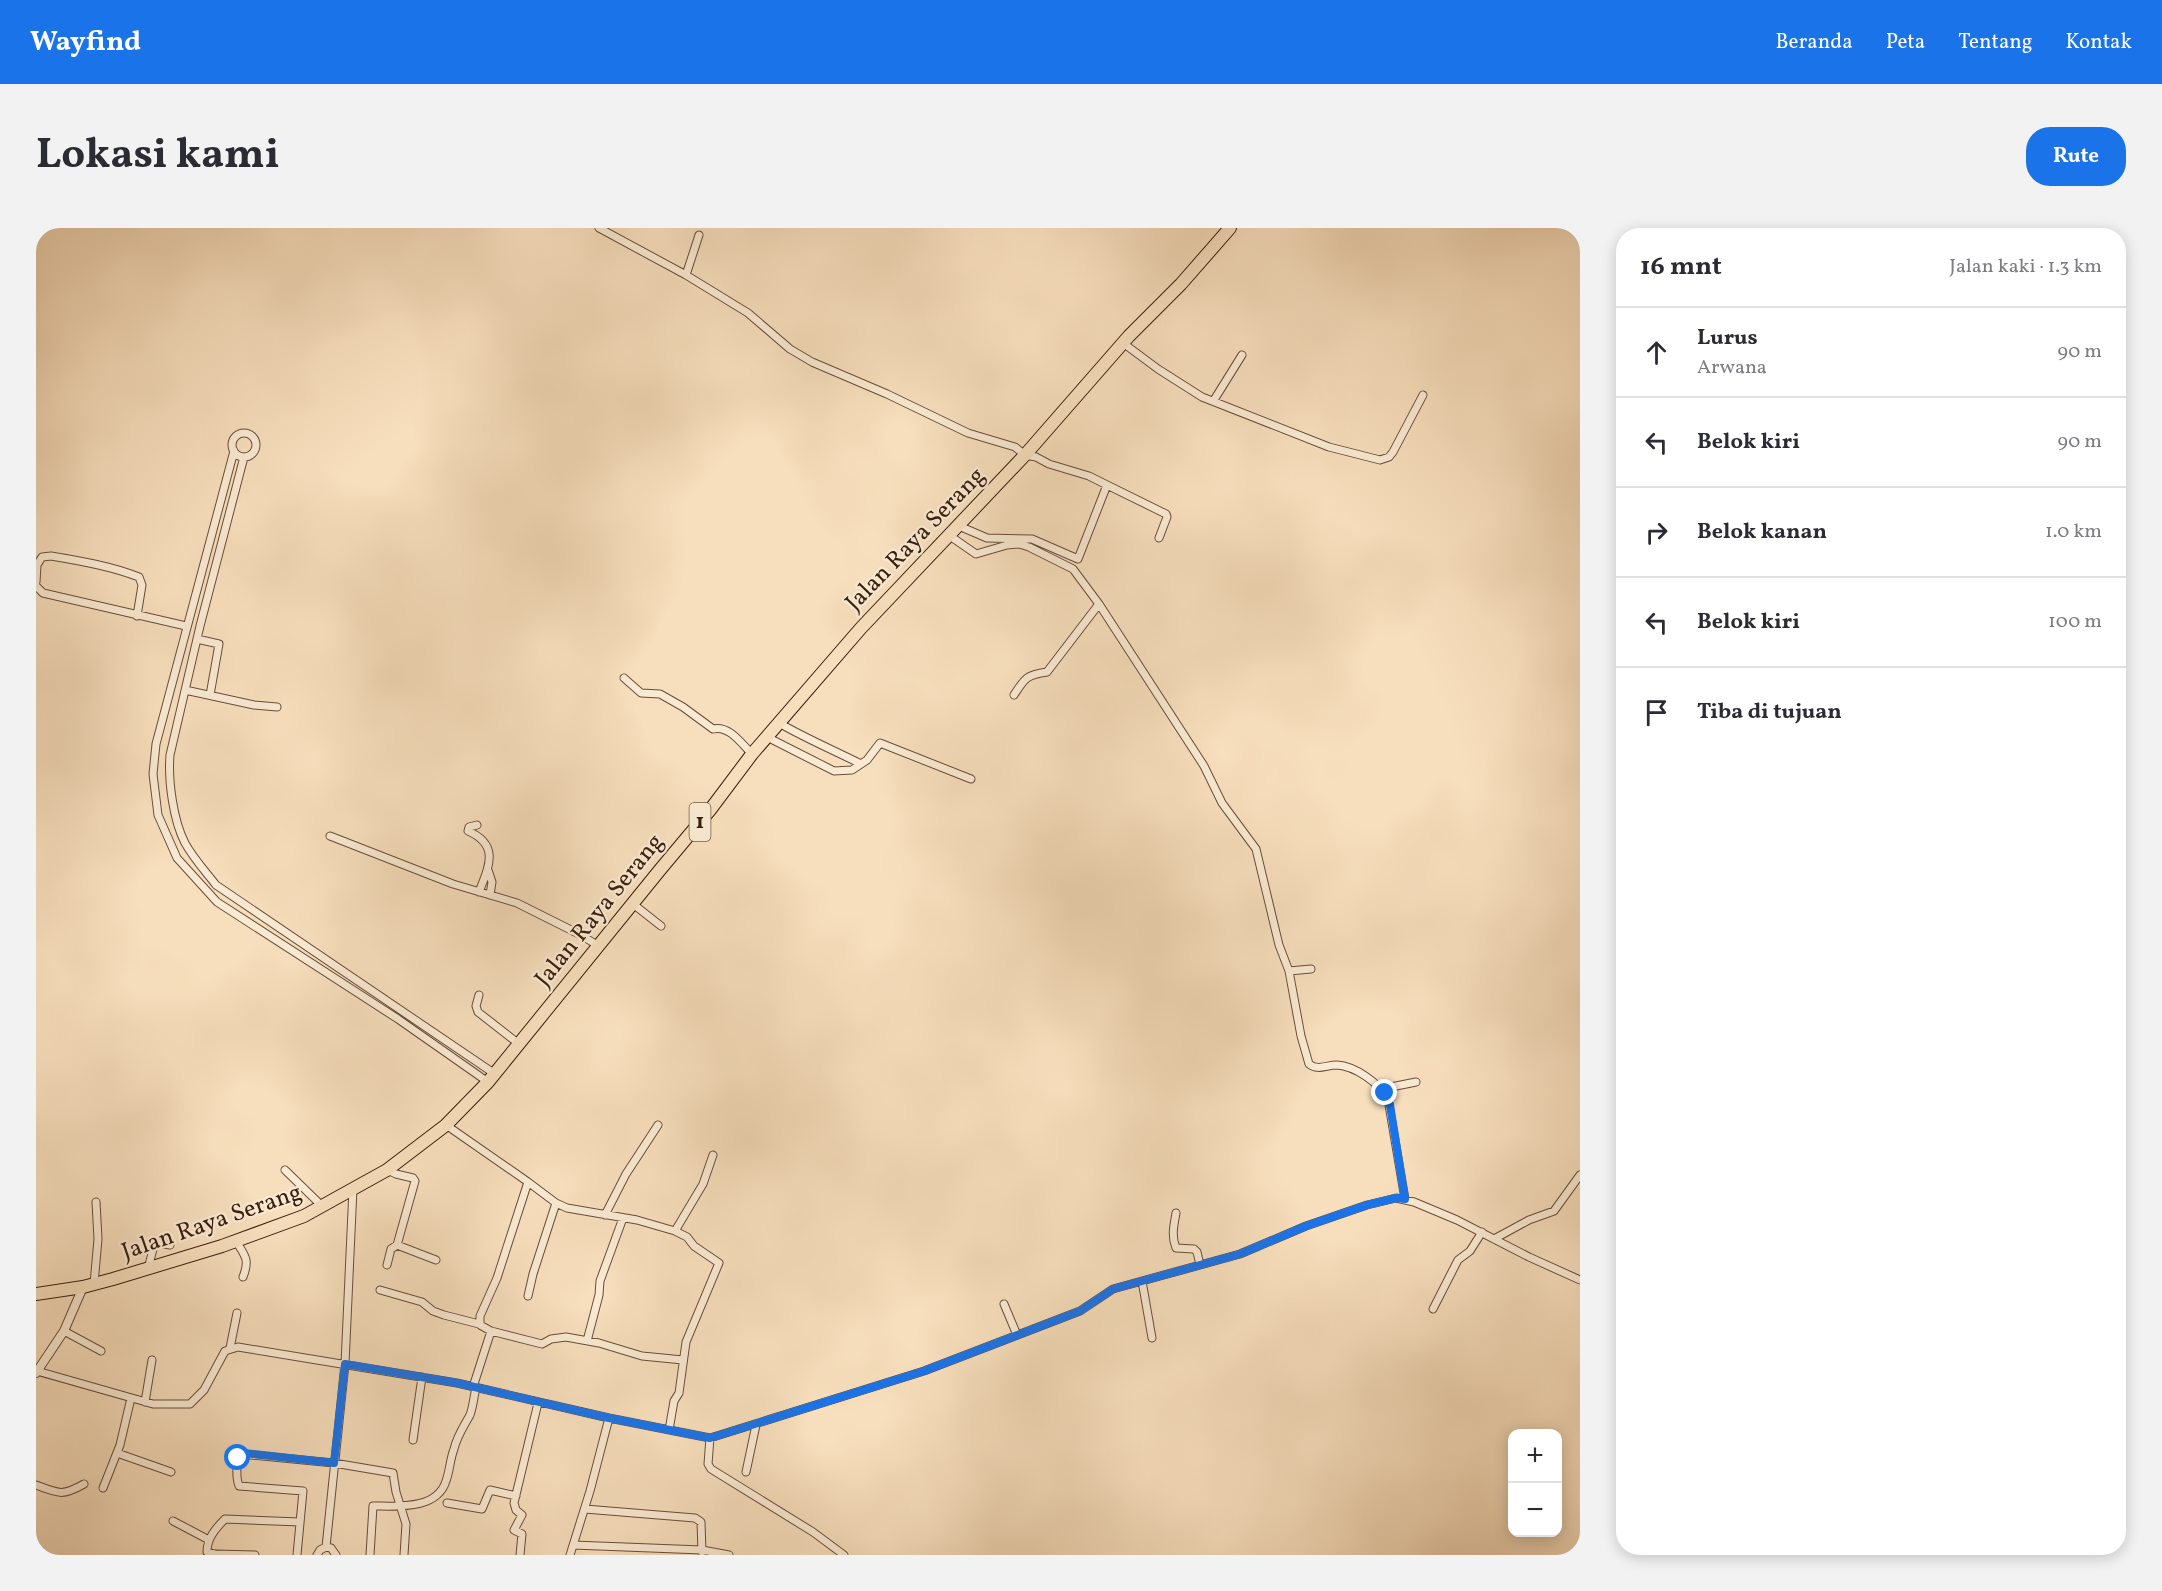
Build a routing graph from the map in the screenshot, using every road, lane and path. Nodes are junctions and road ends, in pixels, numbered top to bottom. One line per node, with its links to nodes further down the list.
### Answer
1 (599, 228): 5 (street)
2 (617, 228): 5 (street)
3 (1230, 228): 7 (highway, Jalan Raya Serang / 1)
4 (699, 235): 6 (street)
5 (611, 236): 6 (street)
6 (686, 275): 12 (street)
7 (1123, 343): 10 (street); 12 (highway, Jalan Raya Serang / 1)
8 (1242, 355): 10 (street)
9 (1423, 395): 10 (street)
10 (1214, 400)
11 (234, 451): 13 (street); 13 (street); 21 (street)
12 (1025, 455): 14 (street); 15 (highway, Jalan Raya Serang / 1)
13 (244, 457): 22 (street)
14 (1107, 485): 15 (street); 17 (street)
15 (959, 526): 16 (highway, Jalan Raya Serang / 1)
16 (950, 536): 19 (street); 29 (highway, Jalan Raya Serang / 1)
17 (1159, 538)
18 (36, 584): 20 (street); 20 (street)
19 (1099, 604): 27 (street); 45 (street)
20 (136, 616): 21 (street)
21 (187, 624): 22 (street); 41 (street)
22 (200, 626): 23 (street)
23 (197, 639): 25 (street); 26 (street)
24 (624, 678): 31 (street)
25 (185, 690): 26 (street); 40 (street)
26 (210, 695): 28 (street)
27 (1014, 695)
28 (277, 707)
29 (779, 723): 30 (highway, Jalan Raya Serang / 1); 32 (street)
30 (767, 736): 31 (highway, Jalan Raya Serang / 1); 32 (street)
31 (752, 754): 39 (highway, Jalan Raya Serang / 1)
32 (861, 764): 33 (street)
33 (971, 779)
34 (477, 825): 36 (street)
35 (330, 836): 37 (street)
36 (488, 870): 37 (street); 38 (street)
37 (478, 892): 38 (street)
38 (490, 895): 43 (street)
39 (633, 904): 42 (street); 43 (highway, Jalan Raya Serang / 1)
40 (251, 908): 41 (street); 48 (street)
41 (243, 919): 48 (street)
42 (661, 926)
43 (599, 946): 47 (highway, Jalan Raya Serang / 1)
44 (1311, 969): 45 (street)
45 (1289, 971): 50 (street)
46 (479, 995): 47 (street)
47 (519, 1044): 48 (highway, Jalan Raya Serang / 1)
48 (491, 1078): 51 (highway, Jalan Raya Serang / 1)
49 (1416, 1082): 50 (street)
50 (1381, 1089): 59 (street)
51 (446, 1125): 55 (highway, Jalan Raya Serang / 1); 57 (street)
52 (658, 1125): 64 (street)
53 (713, 1155): 66 (street)
54 (285, 1170): 62 (street)
55 (387, 1170): 58 (highway, Jalan Raya Serang / 1); 71 (street)
56 (1580, 1175): 68 (street)
57 (528, 1182): 61 (street); 86 (street)
58 (353, 1189): 62 (highway, Jalan Raya Serang / 1); 96 (street)
59 (1405, 1199): 67 (street); 74 (street)
60 (96, 1202): 79 (street)
61 (556, 1203): 64 (street); 82 (street)
62 (322, 1206): 69 (highway, Jalan Raya Serang / 1)
63 (1176, 1213): 74 (street)
64 (605, 1215): 65 (street)
65 (623, 1218): 66 (street); 91 (street)
66 (675, 1231): 95 (street)
67 (1482, 1232): 68 (street); 84 (street)
68 (1494, 1239): 77 (street)
69 (236, 1241): 75 (highway, Jalan Raya Serang / 1); 76 (street)
70 (170, 1245): 75 (street)
71 (397, 1245): 72 (street); 73 (street)
72 (436, 1260)
73 (387, 1265)
74 (1200, 1265): 78 (street)
75 (148, 1269): 79 (highway, Jalan Raya Serang / 1)
76 (243, 1277)
77 (1580, 1280)
78 (1142, 1281): 89 (street); 90 (street)
79 (88, 1285): 81 (highway, Jalan Raya Serang / 1); 87 (street)
80 (380, 1290): 86 (street)
81 (36, 1294)
82 (528, 1296)
83 (1004, 1304): 89 (street)
84 (1432, 1310)
85 (237, 1313): 92 (street)
86 (479, 1324): 88 (street)
87 (64, 1331): 93 (street); 97 (street)
88 (491, 1331): 91 (street); 99 (street)
89 (1017, 1335): 104 (street)
90 (1152, 1338)
91 (587, 1341): 95 (street)
92 (230, 1348): 96 (street); 101 (street)
93 (100, 1351)
94 (152, 1360): 101 (street)
95 (683, 1360): 105 (street)
96 (345, 1364): 98 (street); 109 (street)
97 (37, 1372): 100 (street)
98 (422, 1377): 99 (street); 107 (street)
99 (474, 1387): 102 (street); 117 (street)
100 (131, 1398): 101 (street); 108 (street)
101 (145, 1402)
102 (538, 1403): 103 (street); 115 (street)
103 (609, 1418): 105 (street); 118 (street)
104 (756, 1425): 106 (street); 111 (street)
105 (669, 1430): 106 (street)
106 (710, 1438): 134 (street)
107 (413, 1440)
108 (117, 1453): 110 (street); 114 (street)
109 (334, 1463): 117 (street); 120 (street); 123 (street)
110 (171, 1472)
111 (746, 1472)
112 (84, 1484): 113 (street)
113 (36, 1485)
114 (103, 1488)
115 (516, 1496): 116 (street); 131 (street)
116 (447, 1503)
117 (399, 1506): 129 (street); 130 (street)
118 (585, 1509): 122 (street); 124 (street)
119 (173, 1521): 121 (street)
120 (300, 1522): 121 (street); 126 (street)
121 (209, 1540): 125 (street)
122 (573, 1545): 124 (street); 132 (street)
123 (326, 1547): 127 (street); 128 (street)
124 (702, 1553): 133 (street)
125 (254, 1555)
126 (297, 1555)
127 (318, 1555)
128 (336, 1555)
129 (370, 1555)
130 (404, 1555)
131 (520, 1555)
132 (570, 1555)
133 (729, 1555)
134 (844, 1555)

